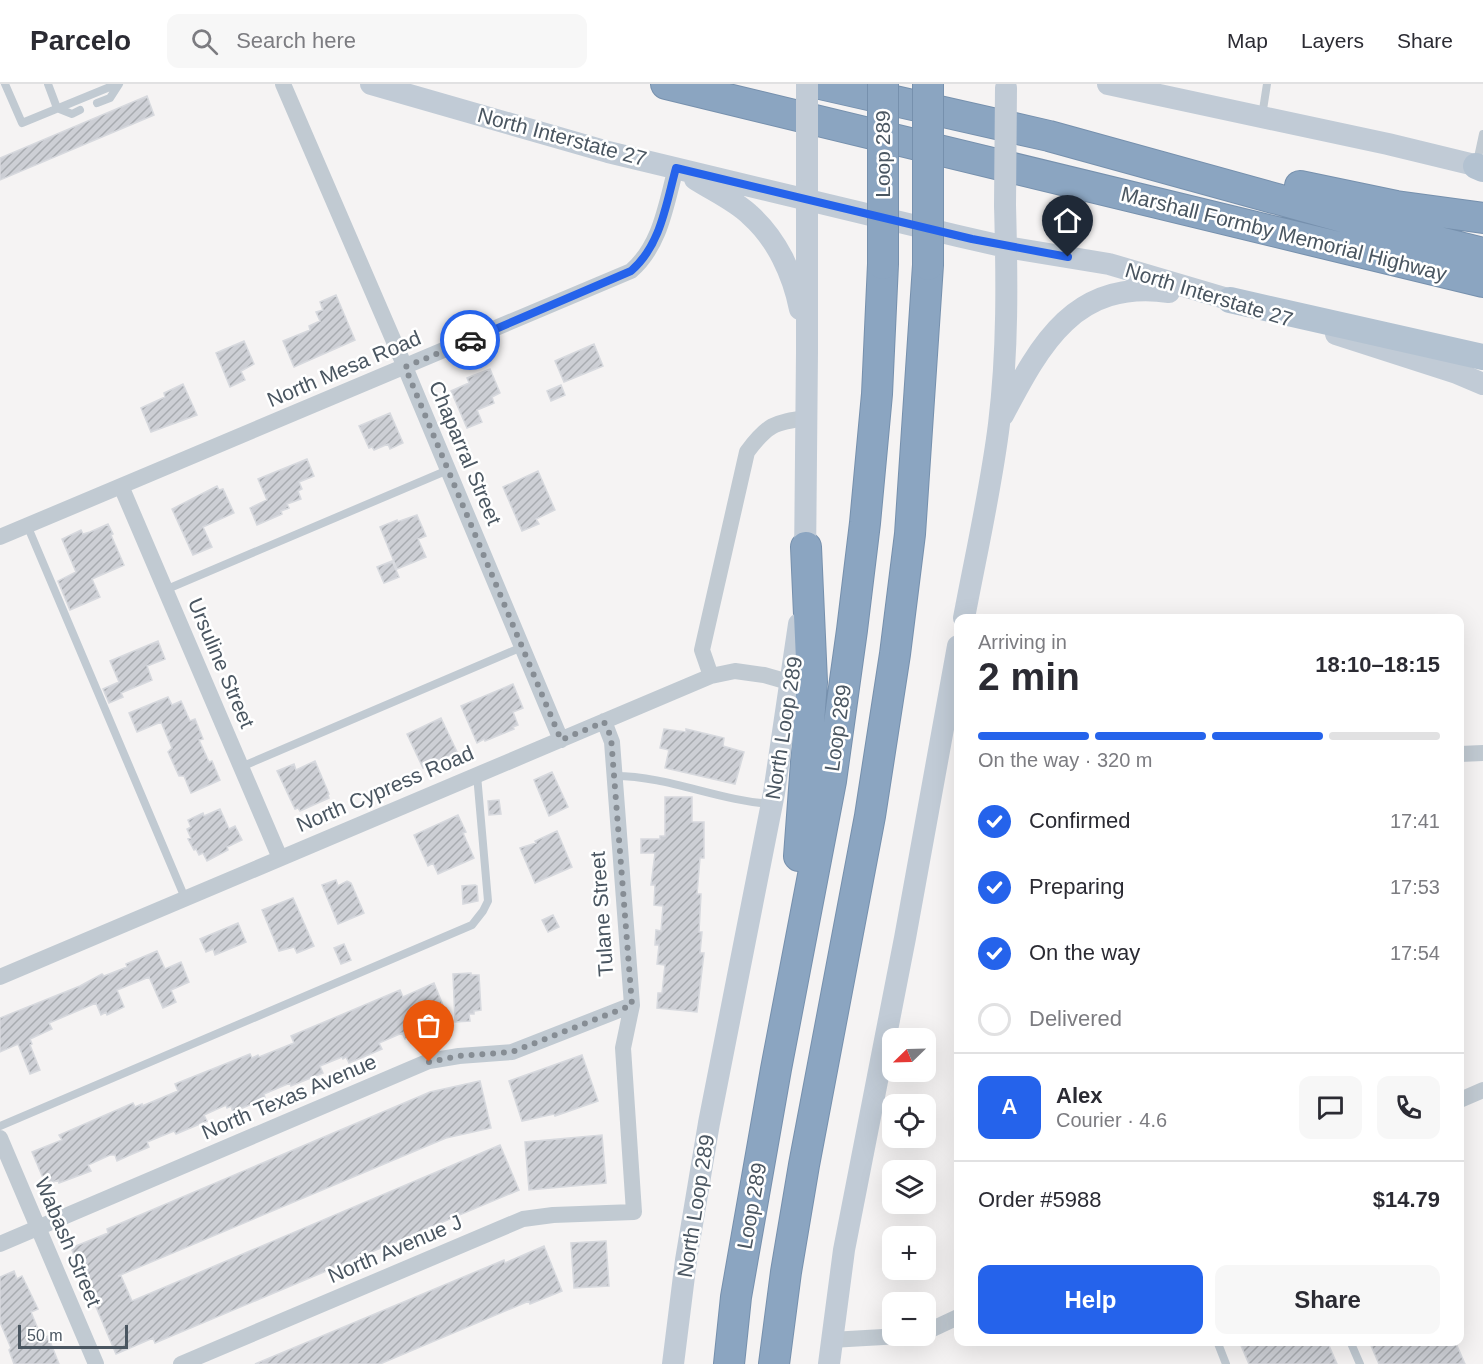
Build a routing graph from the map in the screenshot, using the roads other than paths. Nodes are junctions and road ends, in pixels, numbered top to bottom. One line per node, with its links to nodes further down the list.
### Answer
1 (5, 84): 15 (lane)
2 (48, 84): 15 (lane)
3 (118, 84): 14 (lane); 15 (lane)
4 (283, 84): 32 (street, Chaparral Street)
5 (371, 84): 21 (main road, North Interstate 27)
6 (666, 84): 26 (highway, Marshall Formby Memorial Highway)
7 (807, 84): 22 (main road, North Loop 289, bridge)
8 (820, 84): 19 (highway, Marshall Formby Memorial Highway)
9 (883, 84): 60 (highway, Loop 289, bridge)
10 (928, 84): 78 (highway, bridge)
11 (1267, 84): 17 (lane)
12 (1006, 86): 24 (main road, bridge)
13 (1120, 86): 17 (main road)
14 (97, 103)
15 (57, 108): 16 (lane)
16 (80, 110)
17 (1262, 117): 20 (main road)
18 (1483, 134): 20 (lane)
19 (1049, 136): 23 (highway); 25 (highway, Marshall Formby Memorial Highway)
20 (1481, 167)
21 (676, 168): 22 (main road, North Interstate 27); 30 (main road); 32 (street, North Mesa Road)
22 (807, 201): 24 (main road, North Interstate 27); 30 (main road, North Loop 289)
23 (1483, 218)
24 (1006, 247): 29 (main road, North Interstate 27); 35 (main road)
25 (1483, 253)
26 (1396, 260): 27 (highway, Marshall Formby Memorial Highway); 28 (highway)
27 (1483, 282)
28 (1483, 298)
29 (1230, 300): 31 (main road); 33 (main road, North Interstate 27); 35 (main road)
30 (807, 352): 34 (main road, North Loop 289)
31 (1483, 357)
32 (405, 367): 36 (street, Chaparral Street); 37 (street, North Mesa Road)
33 (1483, 384)
34 (807, 418): 40 (main road, North Loop 289); 44 (street)
35 (999, 424): 42 (main road)
36 (448, 470): 41 (lane); 43 (street, Chaparral Street)
37 (122, 486): 38 (street, North Mesa Road); 41 (street, Ursuline Street)
38 (27, 525): 39 (street, North Mesa Road); 57 (lane)
39 (0, 537)
40 (806, 547): 45 (main road, North Loop 289); 60 (highway)
41 (165, 590): 52 (street, Ursuline Street)
42 (965, 614)
43 (522, 647): 49 (street, Chaparral Street); 52 (lane)
44 (711, 676): 45 (street, North Cypress Road); 48 (street, North Cypress Road)
45 (792, 683): 55 (main road, North Loop 289)
46 (954, 695): 47 (main road)
47 (952, 719): 71 (main road)
48 (604, 722): 49 (street, North Cypress Road); 54 (street, Tulane Street)
49 (561, 740): 53 (street, North Cypress Road)
50 (1483, 753): 51 (street)
51 (1464, 754)
52 (241, 767): 56 (street, Ursuline Street)
53 (477, 775): 56 (street, North Cypress Road); 63 (lane)
54 (615, 776): 55 (lane); 59 (street, Tulane Street)
55 (772, 804): 76 (main road, North Loop 289)
56 (280, 858): 57 (street, North Cypress Road)
57 (185, 898): 58 (street, North Cypress Road)
58 (0, 977)
59 (632, 1005): 65 (street, Tulane Street); 66 (street, North Texas Avenue)
60 (776, 1069): 77 (highway, Loop 289)
61 (1483, 1090): 62 (street)
62 (1464, 1098)
63 (0, 1126)
64 (0, 1138): 66 (street, Wabash Street)
65 (634, 1212): 75 (street, North Avenue J)
66 (38, 1229): 67 (street, North Texas Avenue); 74 (street, Wabash Street)
67 (0, 1244)
68 (954, 1319): 69 (street)
69 (936, 1327)
70 (882, 1337): 71 (street)
71 (831, 1340): 79 (main road)
72 (1219, 1346): 80 (lane)
73 (1352, 1346): 81 (lane)
74 (96, 1364)
75 (181, 1364)
76 (674, 1364)
77 (729, 1364)
78 (774, 1364)
79 (829, 1364)
80 (1226, 1364)
81 (1360, 1364)

